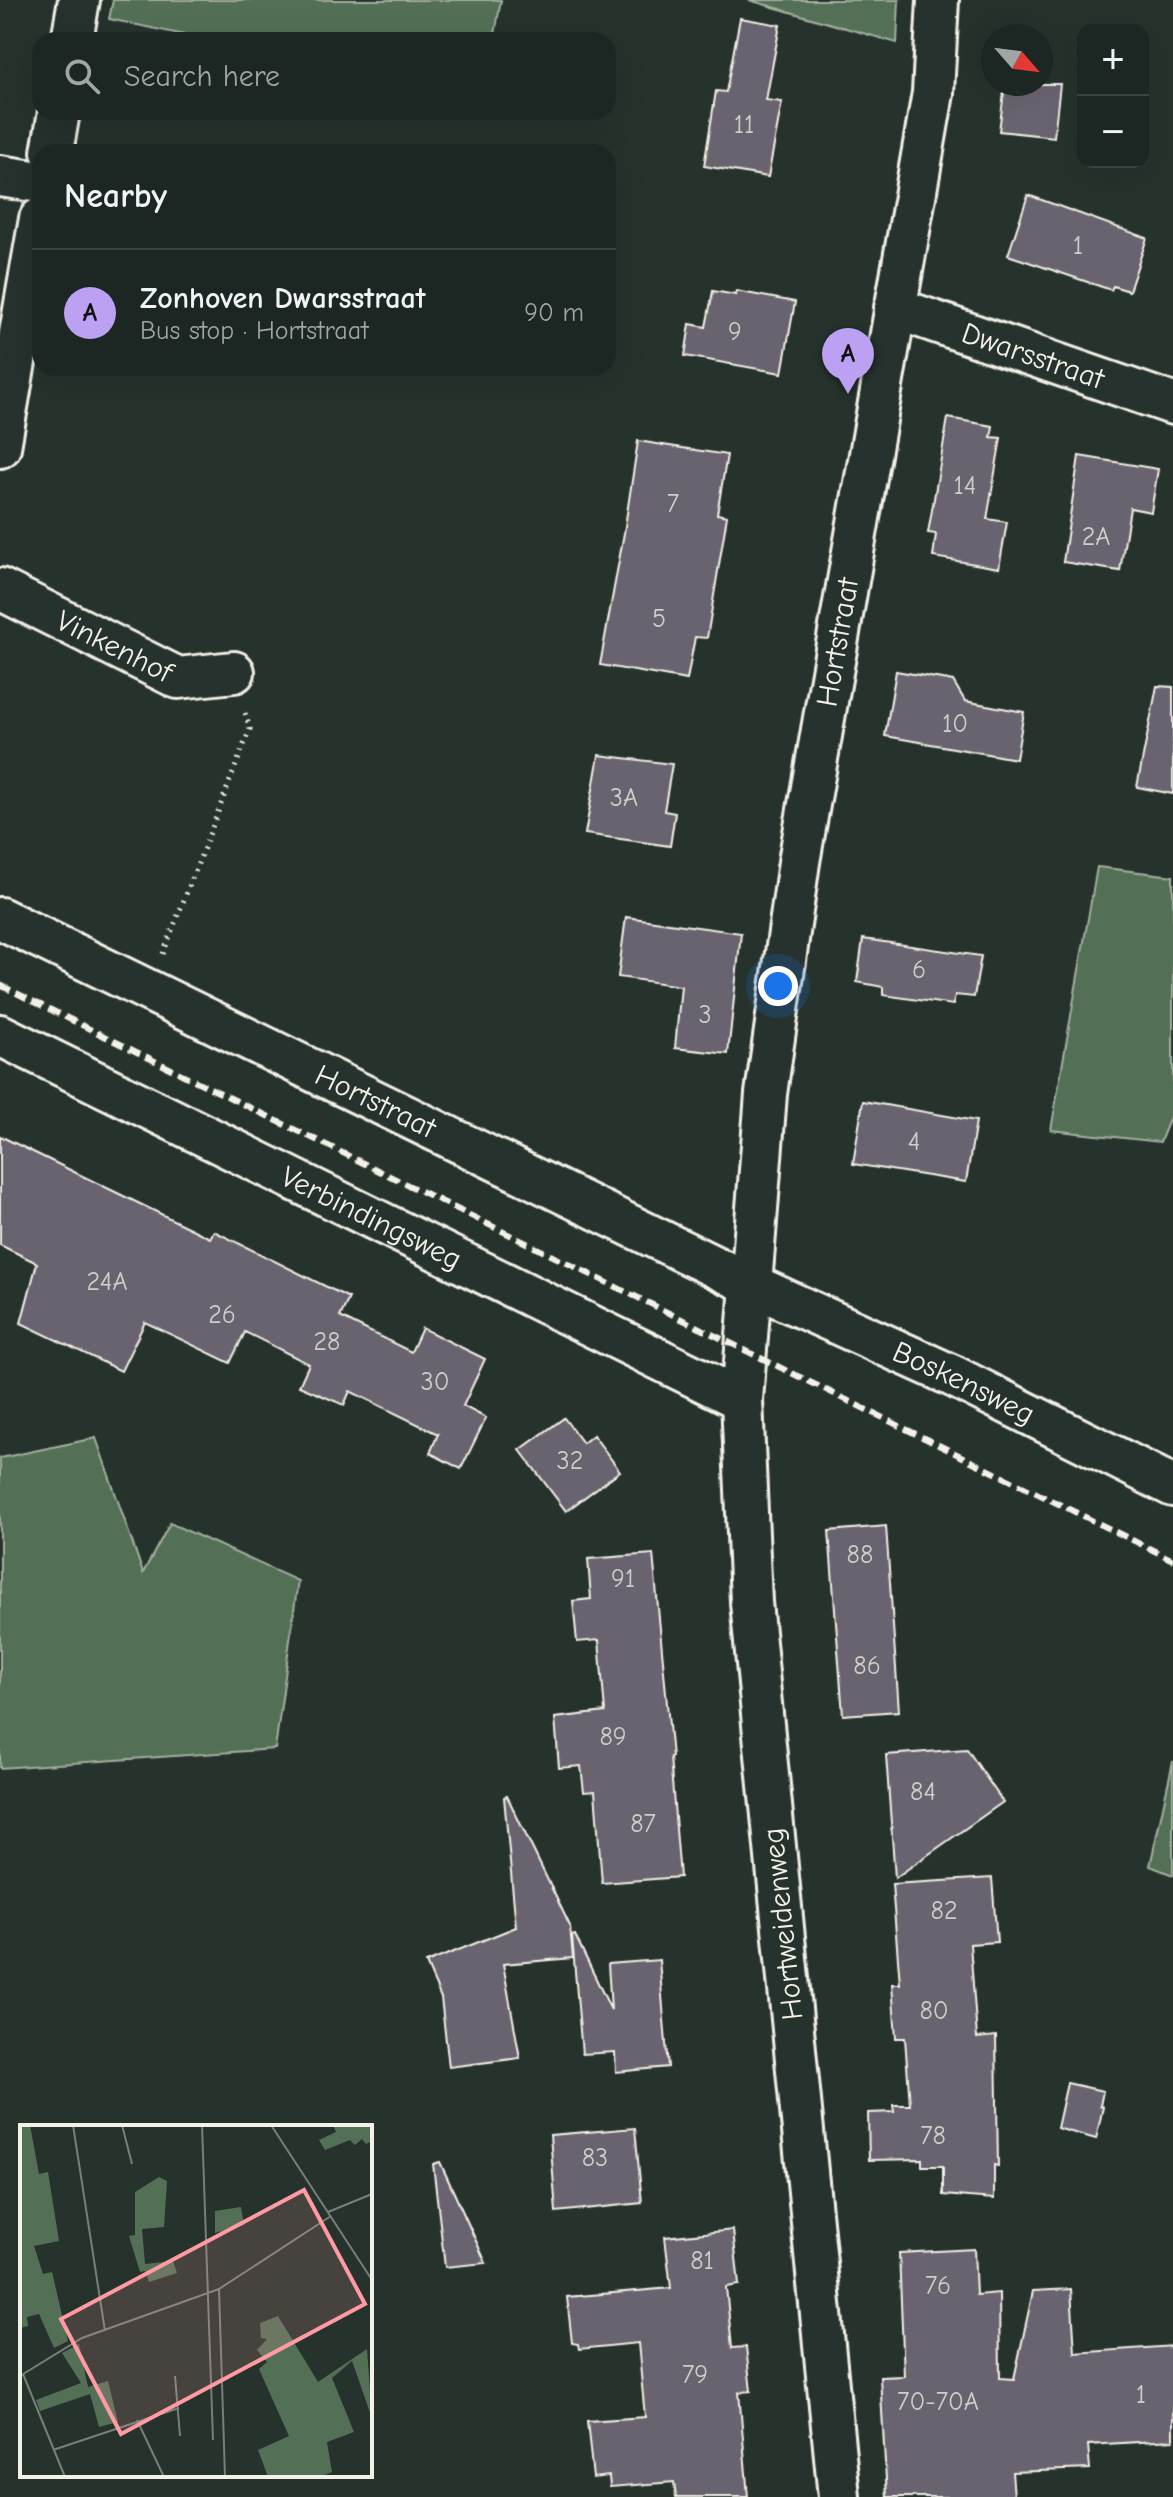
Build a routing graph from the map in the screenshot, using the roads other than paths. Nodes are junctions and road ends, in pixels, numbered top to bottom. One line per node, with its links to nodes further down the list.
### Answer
1 (79, 0): 3 (street)
2 (938, 0): 9 (street, Hortstraat)
3 (73, 32)
4 (58, 120): 5 (street)
5 (53, 144)
6 (0, 176): 7 (street)
7 (32, 181)
8 (32, 265): 11 (street)
9 (895, 308): 10 (street, Dwarsstraat); 17 (street, Hortstraat)
10 (1173, 404)
11 (0, 447)
12 (0, 589): 13 (street, Vinkenhof)
13 (234, 672)
14 (0, 918): 18 (street, Hortstraat)
15 (156, 970): 17 (street)
16 (0, 1035): 20 (street, Verbindingsweg)
17 (755, 1233): 18 (street, Hortstraat)
18 (752, 1285): 19 (street, Hortstraat); 21 (street, Boskensweg)
19 (745, 1350): 20 (street, Hortweidenweg)
20 (742, 1400): 22 (street, Hortweidenweg)
21 (1173, 1486)
22 (839, 2497)

